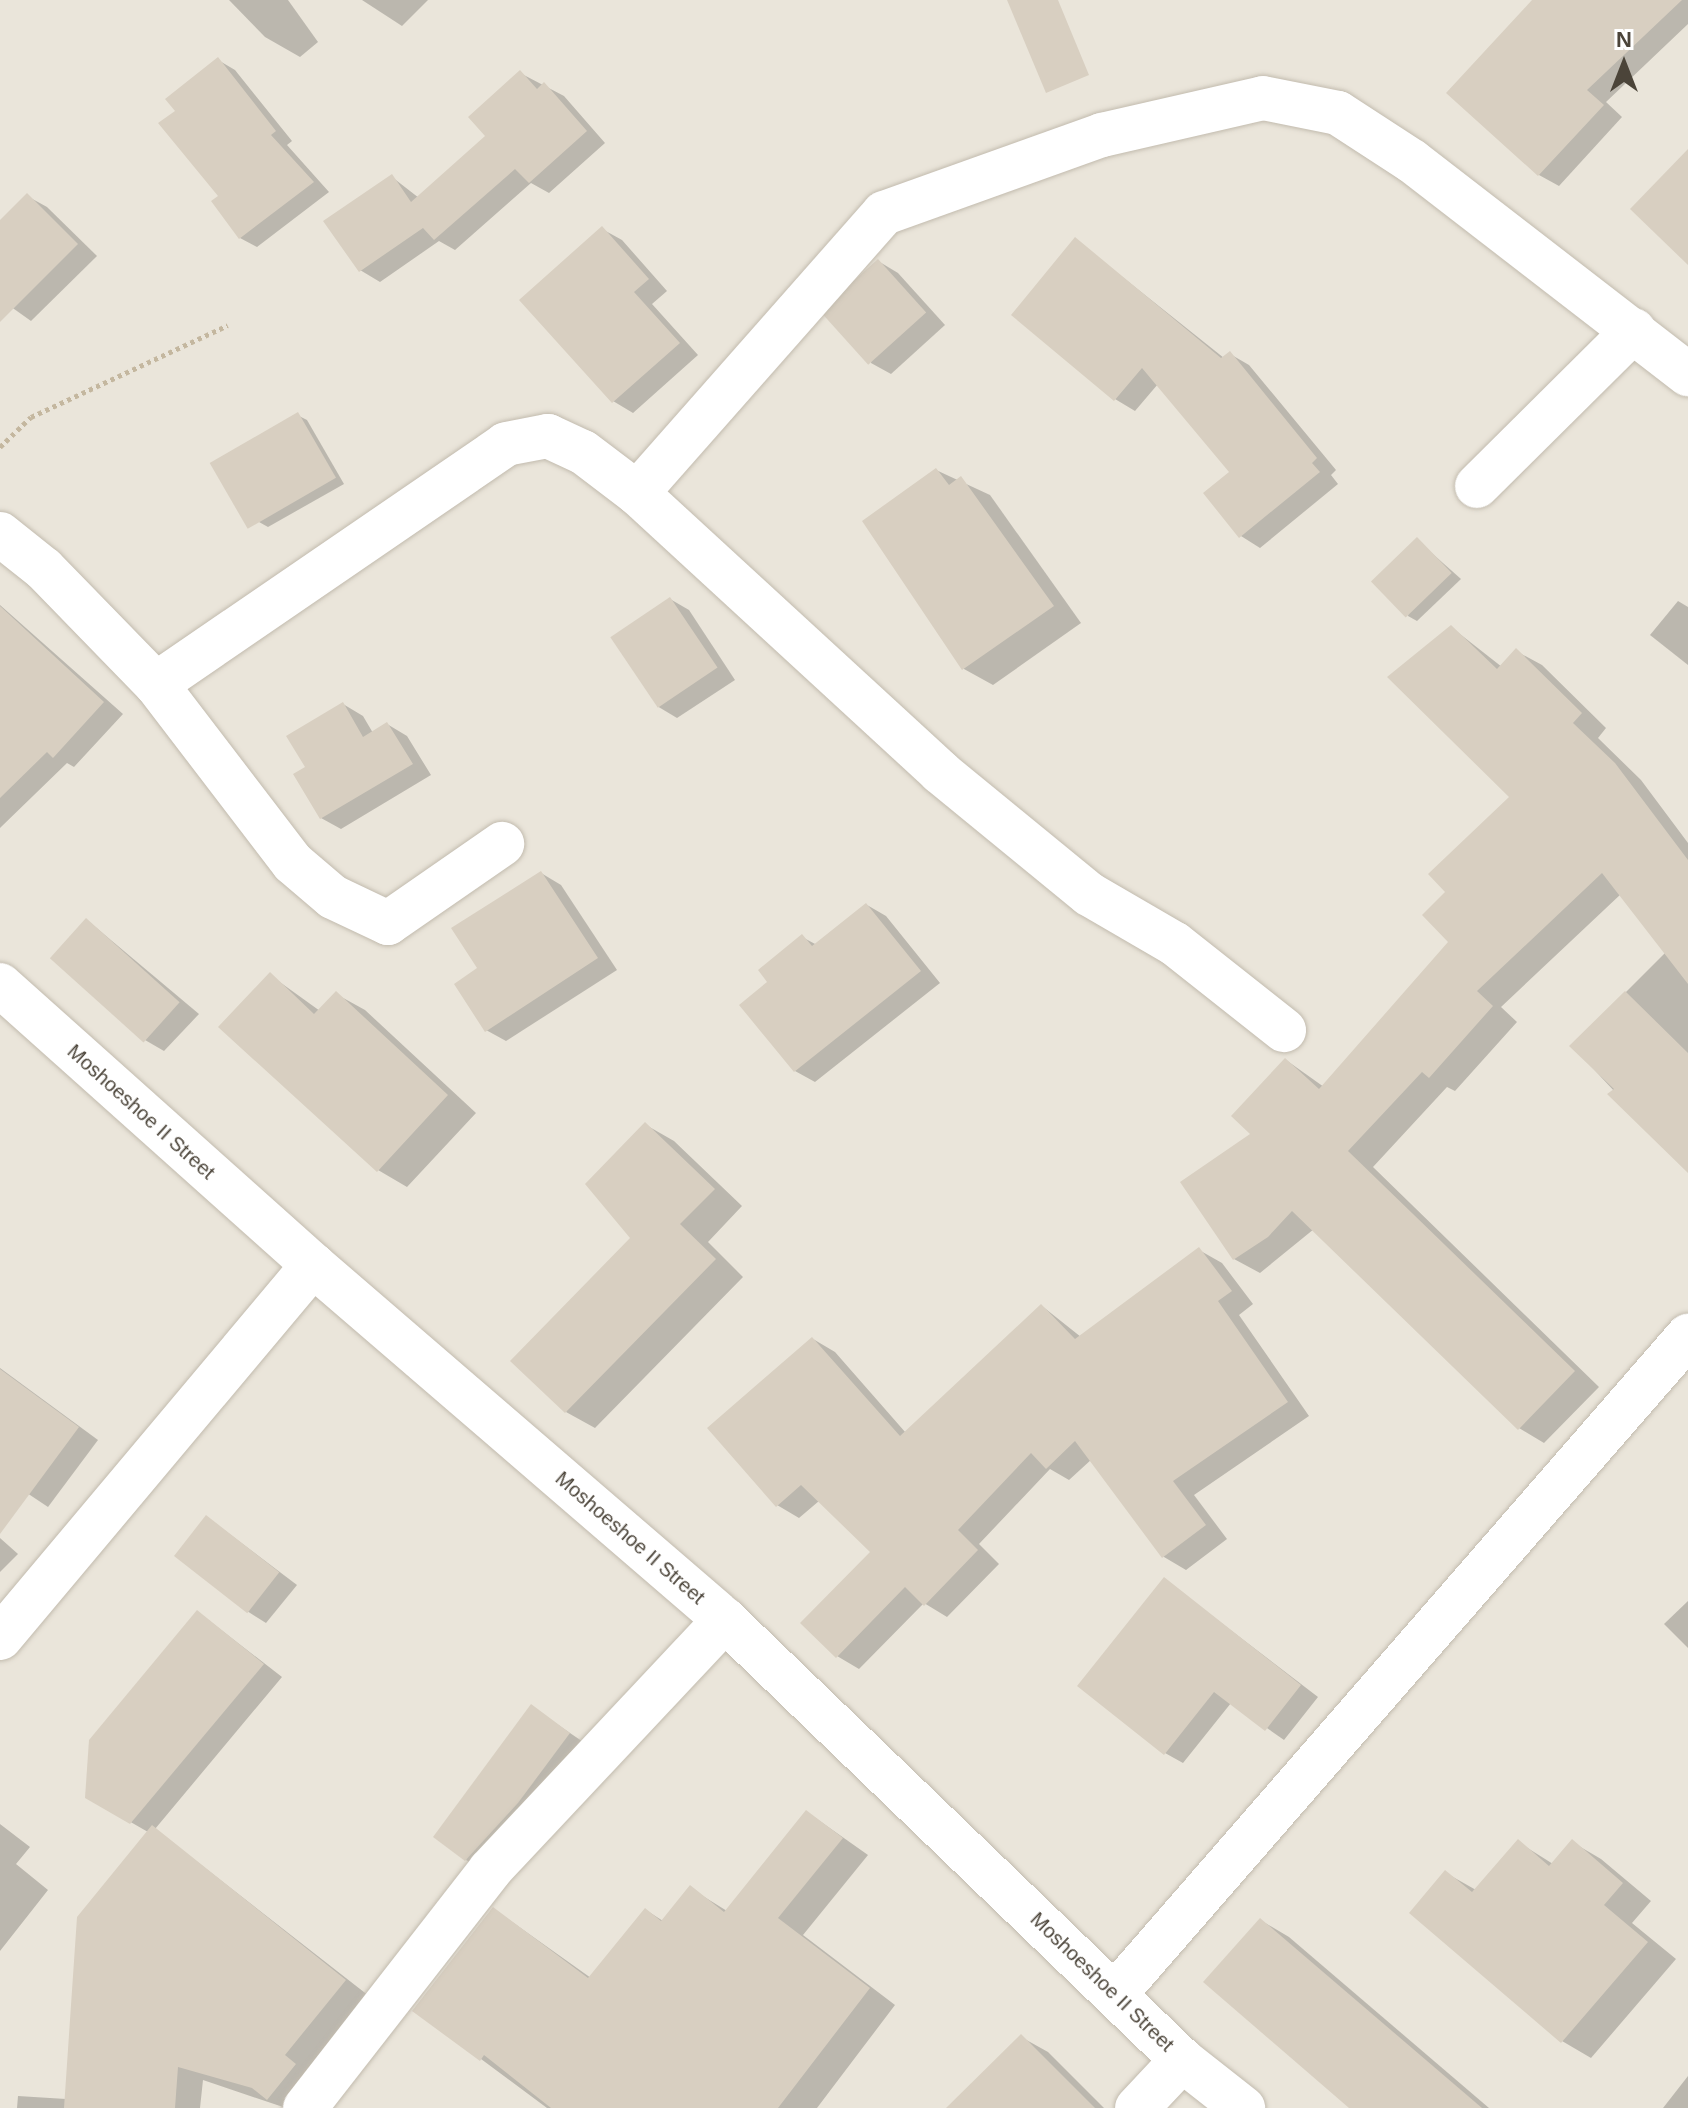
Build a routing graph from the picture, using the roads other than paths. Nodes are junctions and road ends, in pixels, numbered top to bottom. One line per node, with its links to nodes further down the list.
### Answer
1 (1634, 330): 2 (street); 3 (street); 4 (street)
2 (1688, 374)
3 (1477, 486)
4 (637, 493): 6 (street); 9 (street)
5 (0, 534): 6 (street)
6 (156, 684): 7 (street)
7 (502, 844)
8 (3, 993): 10 (street, Moshoeshoe II Street)
9 (1284, 1030)
10 (313, 1265): 12 (street, Moshoeshoe II Street); 13 (street)
11 (1688, 1336): 14 (street)
12 (725, 1620): 14 (street, Moshoeshoe II Street); 16 (street)
13 (0, 1638)
14 (1115, 1994): 15 (street, Moshoeshoe II Street)
15 (1182, 2060): 17 (street); 18 (street, Moshoeshoe II Street)
16 (305, 2108)
17 (1137, 2108)
18 (1243, 2108)

